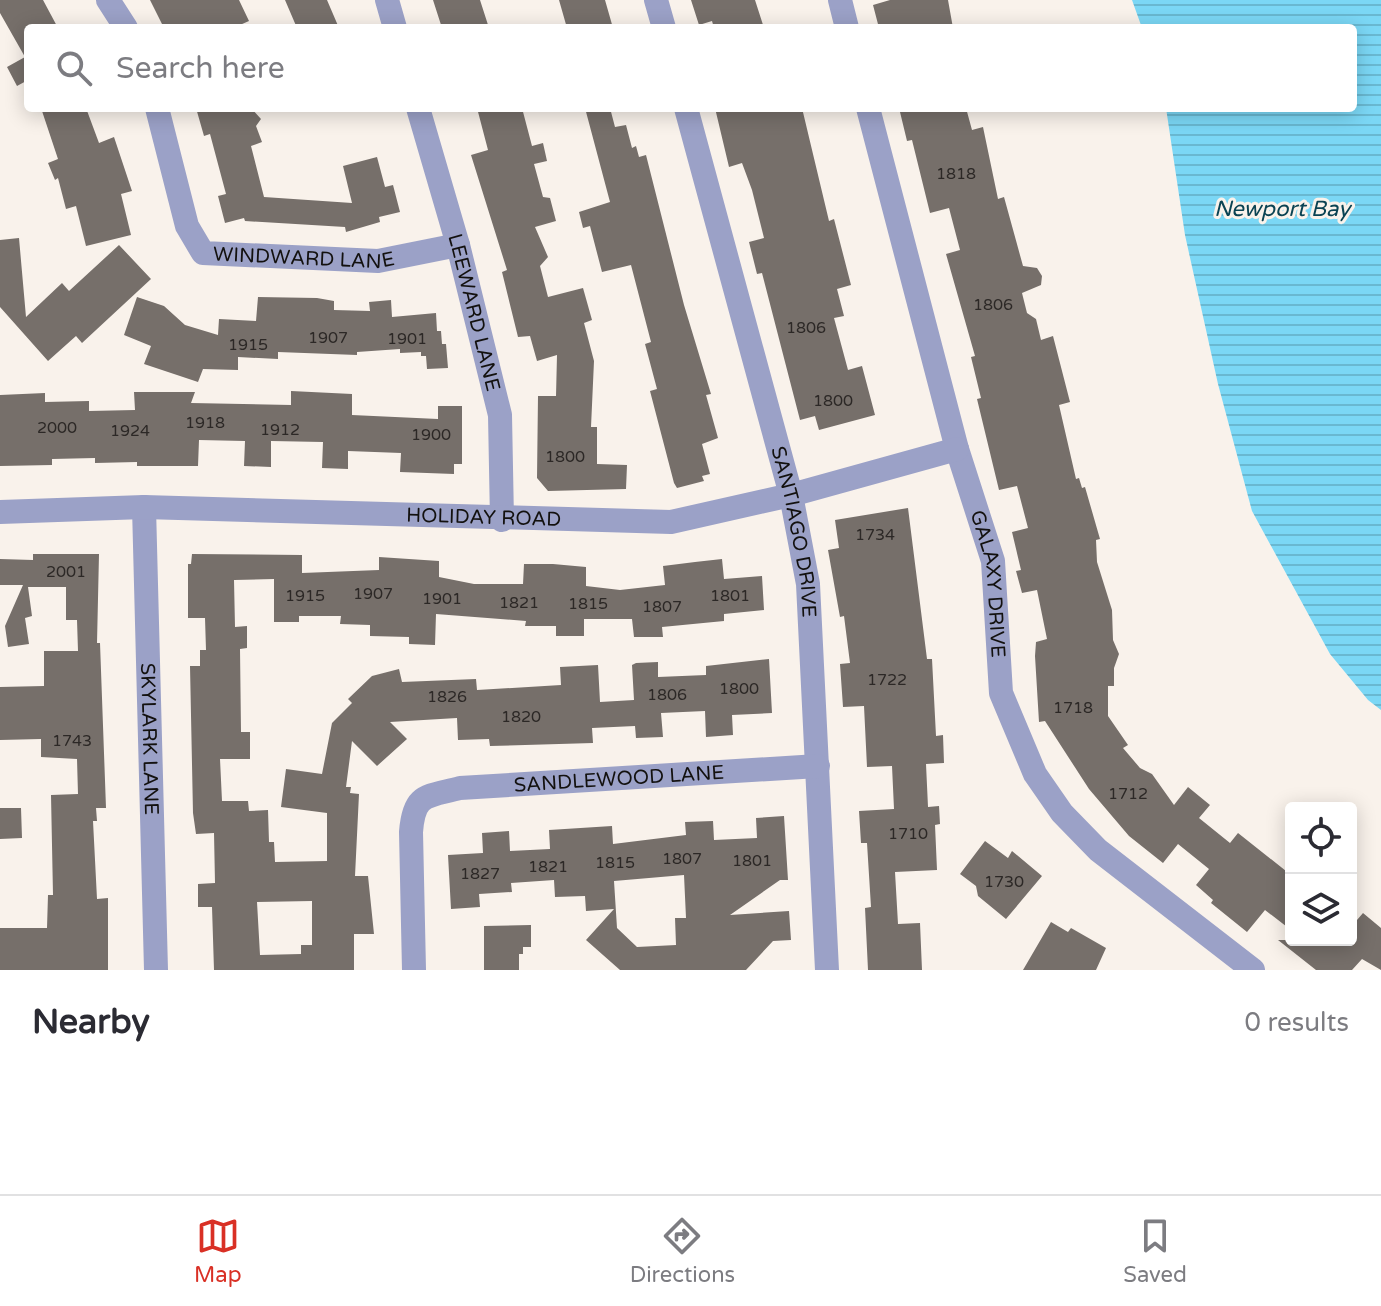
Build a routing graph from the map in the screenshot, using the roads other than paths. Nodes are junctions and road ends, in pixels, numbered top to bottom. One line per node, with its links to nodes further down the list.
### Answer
1 (108, 0): 5 (street)
2 (387, 0): 6 (street)
3 (656, 0): 7 (street)
4 (840, 0): 8 (street)
5 (123, 24)
6 (394, 24)
7 (663, 24)
8 (846, 24)
9 (158, 112): 13 (street, WINDWARD LANE)
10 (419, 112): 13 (street, LEEWARD LANE)
11 (687, 112): 15 (street, SANTIAGO DRIVE)
12 (869, 112): 14 (street, GALAXY DRIVE)
13 (458, 245): 18 (street, LEEWARD LANE)
14 (957, 449): 15 (street, HOLIDAY ROAD); 23 (street, GALAXY DRIVE)
15 (791, 495): 18 (street, HOLIDAY ROAD); 19 (street, SANTIAGO DRIVE)
16 (144, 507): 17 (street, HOLIDAY ROAD); 18 (street, HOLIDAY ROAD); 20 (street, SKYLARK LANE)
17 (0, 512)
18 (502, 520)
19 (818, 766): 21 (street, SANDLEWOOD LANE); 22 (street, SANTIAGO DRIVE)
20 (156, 970)
21 (414, 970)
22 (827, 970)
23 (1253, 970)

